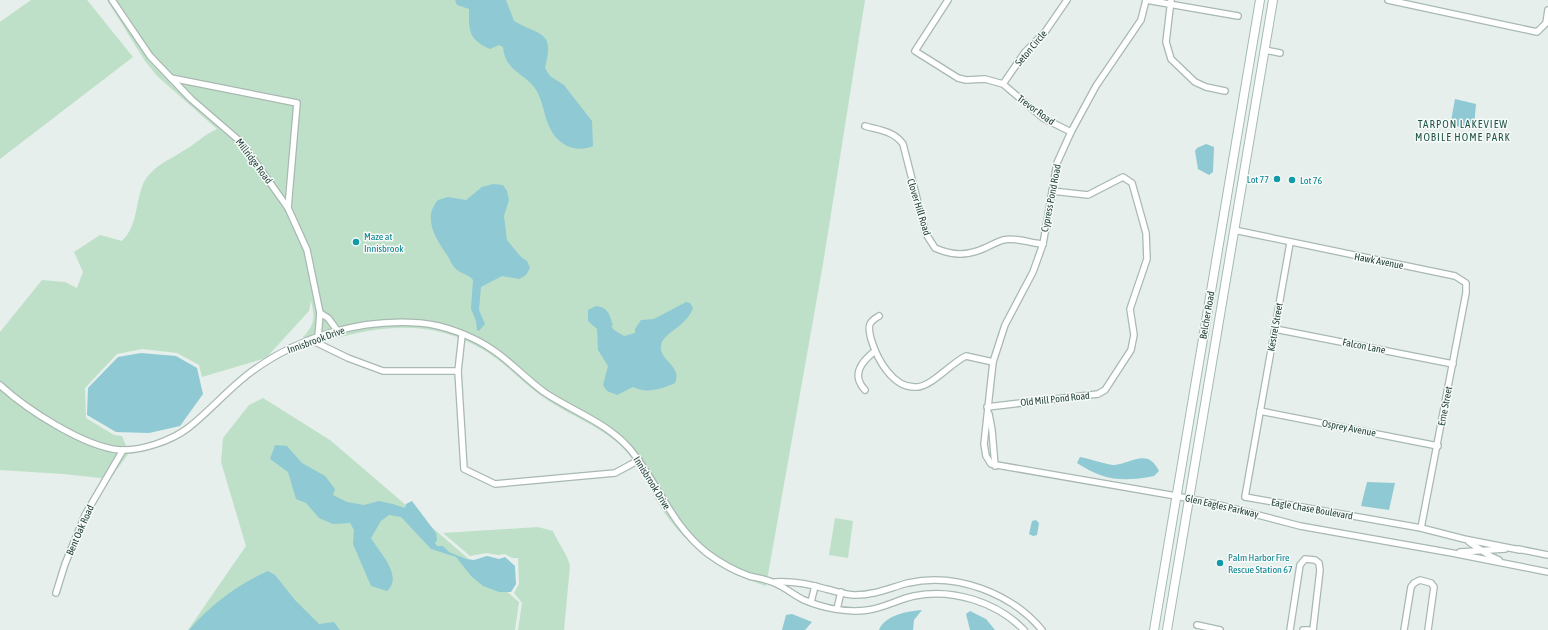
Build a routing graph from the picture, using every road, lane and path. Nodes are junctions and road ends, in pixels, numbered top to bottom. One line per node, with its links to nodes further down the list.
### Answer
1 (112, 0): 13 (street, Millridge Road)
2 (948, 0): 14 (street)
3 (1067, 0): 14 (street, Seton Circle)
4 (1146, 0): 8 (street); 17 (street, Cypress Pond Road)
5 (1260, 0): 43 (main road, Belcher Road)
6 (1273, 0): 11 (main road, Belcher Road)
7 (1388, 0): 9 (street)
8 (1171, 2): 10 (street); 15 (street)
9 (1548, 10)
10 (1238, 16)
11 (1265, 50): 12 (street); 20 (main road, Belcher Road)
12 (1280, 53)
13 (170, 78): 19 (street, Millridge Road); 19 (street)
14 (1003, 84): 17 (street, Trevor Road)
15 (1225, 91)
16 (864, 126): 22 (street, Clover Hill Road)
17 (1071, 132): 18 (street, Cypress Pond Road)
18 (1052, 191): 22 (street, Cypress Pond Road); 37 (street, Old Mill Pond Road)
19 (288, 208): 24 (street, Millridge Road)
20 (1234, 230): 21 (street, Hawk Avenue); 44 (main road, Belcher Road)
21 (1290, 243): 23 (street, Hawk Avenue); 26 (street, Kestrel Street)
22 (1043, 244): 32 (street, Cypress Pond Road)
23 (1466, 283): 33 (street, Erne Street)
24 (320, 313): 27 (street); 29 (street, Millridge Road)
25 (879, 316): 31 (street)
26 (1275, 329): 33 (street, Falcon Lane); 38 (street, Kestrel Street)
27 (337, 330): 28 (street, Innisbrook Drive); 29 (street, Innisbrook Drive)
28 (462, 335): 34 (street); 41 (street, Innisbrook Drive)
29 (318, 337): 30 (street, Innisbrook Drive)
30 (310, 340): 34 (street); 40 (street, Innisbrook Drive)
31 (875, 351): 32 (street); 36 (street)
32 (993, 362): 37 (street, Cypress Pond Road)
33 (1453, 364): 39 (street, Erne Street)
34 (458, 371): 41 (street)
35 (0, 385): 40 (street, Innisbrook Drive)
36 (865, 390)
37 (987, 407): 42 (street, Cypress Pond Road); 42 (street, Cypress Pond Road)
38 (1260, 411): 39 (street, Osprey Avenue); 45 (street, Eagle Chase Boulevard)
39 (1438, 446): 45 (street, Erne Street)
40 (123, 450): 56 (street, Bent Oak Road)
41 (639, 460): 53 (street, Innisbrook Drive)
42 (993, 465): 43 (street, Glen Eagles Parkway)
43 (1176, 496): 44 (street, Glen Eagles Parkway); 62 (main road, Belcher Road)
44 (1189, 499): 49 (street, Glen Eagles Parkway); 63 (main road, Belcher Road)
45 (1421, 528): 46 (street, Eagle Chase Boulevard)
46 (1464, 539): 47 (street, Eagle Chase Boulevard); 48 (street, Eagle Chase Boulevard)
47 (1482, 550): 48 (street, Glen Eagles Parkway); 49 (street, Glen Eagles Parkway); 51 (street, Eagle Chase Boulevard)
48 (1520, 550): 50 (street, Glen Eagles Parkway)
49 (1452, 552): 51 (street, Glen Eagles Parkway)
50 (1548, 555)
51 (1514, 566): 52 (street, Glen Eagles Parkway)
52 (1548, 571)
53 (774, 582): 54 (street, Innisbrook Drive); 57 (street, Innisbrook Drive)
54 (815, 586): 55 (street, Innisbrook Drive); 57 (street)
55 (841, 592): 58 (street); 61 (street, Innisbrook Drive)
56 (56, 593)
57 (811, 602): 58 (street, Innisbrook Drive)
58 (837, 609): 60 (street, Innisbrook Drive)
59 (1197, 625): 64 (street)
60 (1024, 630)
61 (1042, 630)
62 (1154, 630)
63 (1167, 630)
64 (1220, 630)
65 (1290, 630): 68 (street)
66 (1303, 630): 67 (street)
67 (1309, 630)
68 (1313, 630)
69 (1404, 630): 70 (street)
70 (1428, 630)

